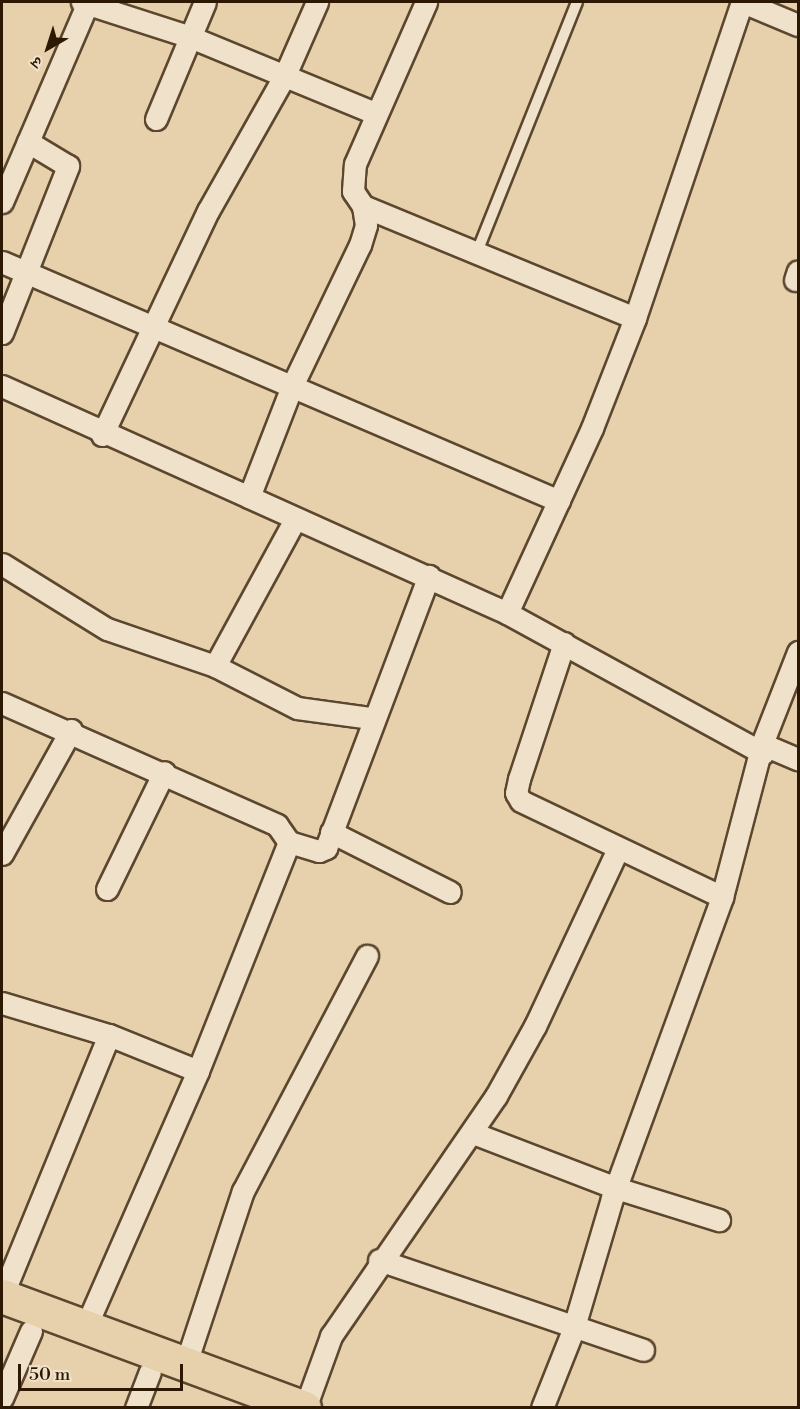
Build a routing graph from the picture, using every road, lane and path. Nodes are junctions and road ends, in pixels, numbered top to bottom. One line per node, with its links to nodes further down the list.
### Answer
1 (86, 2): 8 (street); 12 (street)
2 (206, 2): 8 (street)
3 (317, 2): 9 (street)
4 (426, 2): 10 (street)
5 (577, 2): 15 (lane)
6 (743, 2): 7 (street); 18 (street)
7 (798, 25)
8 (188, 36): 9 (street); 11 (street)
9 (285, 75): 10 (street); 19 (street)
10 (375, 113): 14 (street)
11 (156, 119)
12 (28, 142): 13 (street); 17 (street)
13 (2, 202)
14 (363, 206): 15 (street); 22 (street)
15 (477, 252): 18 (street)
16 (2, 262): 17 (street)
17 (26, 273): 19 (street); 20 (street)
18 (635, 318): 25 (street)
19 (152, 325): 22 (street); 23 (street)
20 (2, 333)
21 (2, 386): 23 (street)
22 (292, 386): 24 (street); 25 (street)
23 (102, 435): 24 (street)
24 (249, 497): 26 (street)
25 (559, 501): 29 (street)
26 (294, 521): 28 (street); 32 (street)
27 (2, 564): 32 (street)
28 (429, 576): 29 (street); 34 (street)
29 (507, 613): 30 (street)
30 (564, 644): 36 (street); 41 (street)
31 (798, 652): 36 (street)
32 (215, 666): 34 (street)
33 (2, 703): 35 (street)
34 (371, 718): 39 (street)
35 (71, 730): 38 (street); 42 (street)
36 (763, 748): 37 (street); 45 (street)
37 (798, 759)
38 (164, 772): 40 (street); 43 (street)
39 (331, 832): 40 (street); 44 (street)
40 (289, 842): 49 (street)
41 (617, 851): 45 (street); 50 (street)
42 (2, 854)
43 (107, 890)
44 (450, 892)
45 (722, 897): 51 (street)
46 (367, 956): 59 (street)
47 (2, 1003): 48 (street)
48 (109, 1035): 49 (street); 54 (street)
49 (198, 1071): 56 (street)
50 (473, 1133): 51 (street); 53 (street)
51 (616, 1188): 52 (street); 57 (street)
52 (719, 1220)
53 (379, 1260): 57 (street); 64 (street)
54 (2, 1296): 56 (main road)
55 (16, 1326): 60 (main road); 61 (street)
56 (85, 1328): 59 (main road)
57 (573, 1330): 58 (street); 65 (street)
58 (643, 1350)
59 (186, 1363): 64 (main road)
60 (150, 1372): 62 (street); 63 (main road)
61 (2, 1398)
62 (136, 1407)
63 (239, 1407)
64 (304, 1407)
65 (542, 1407)

